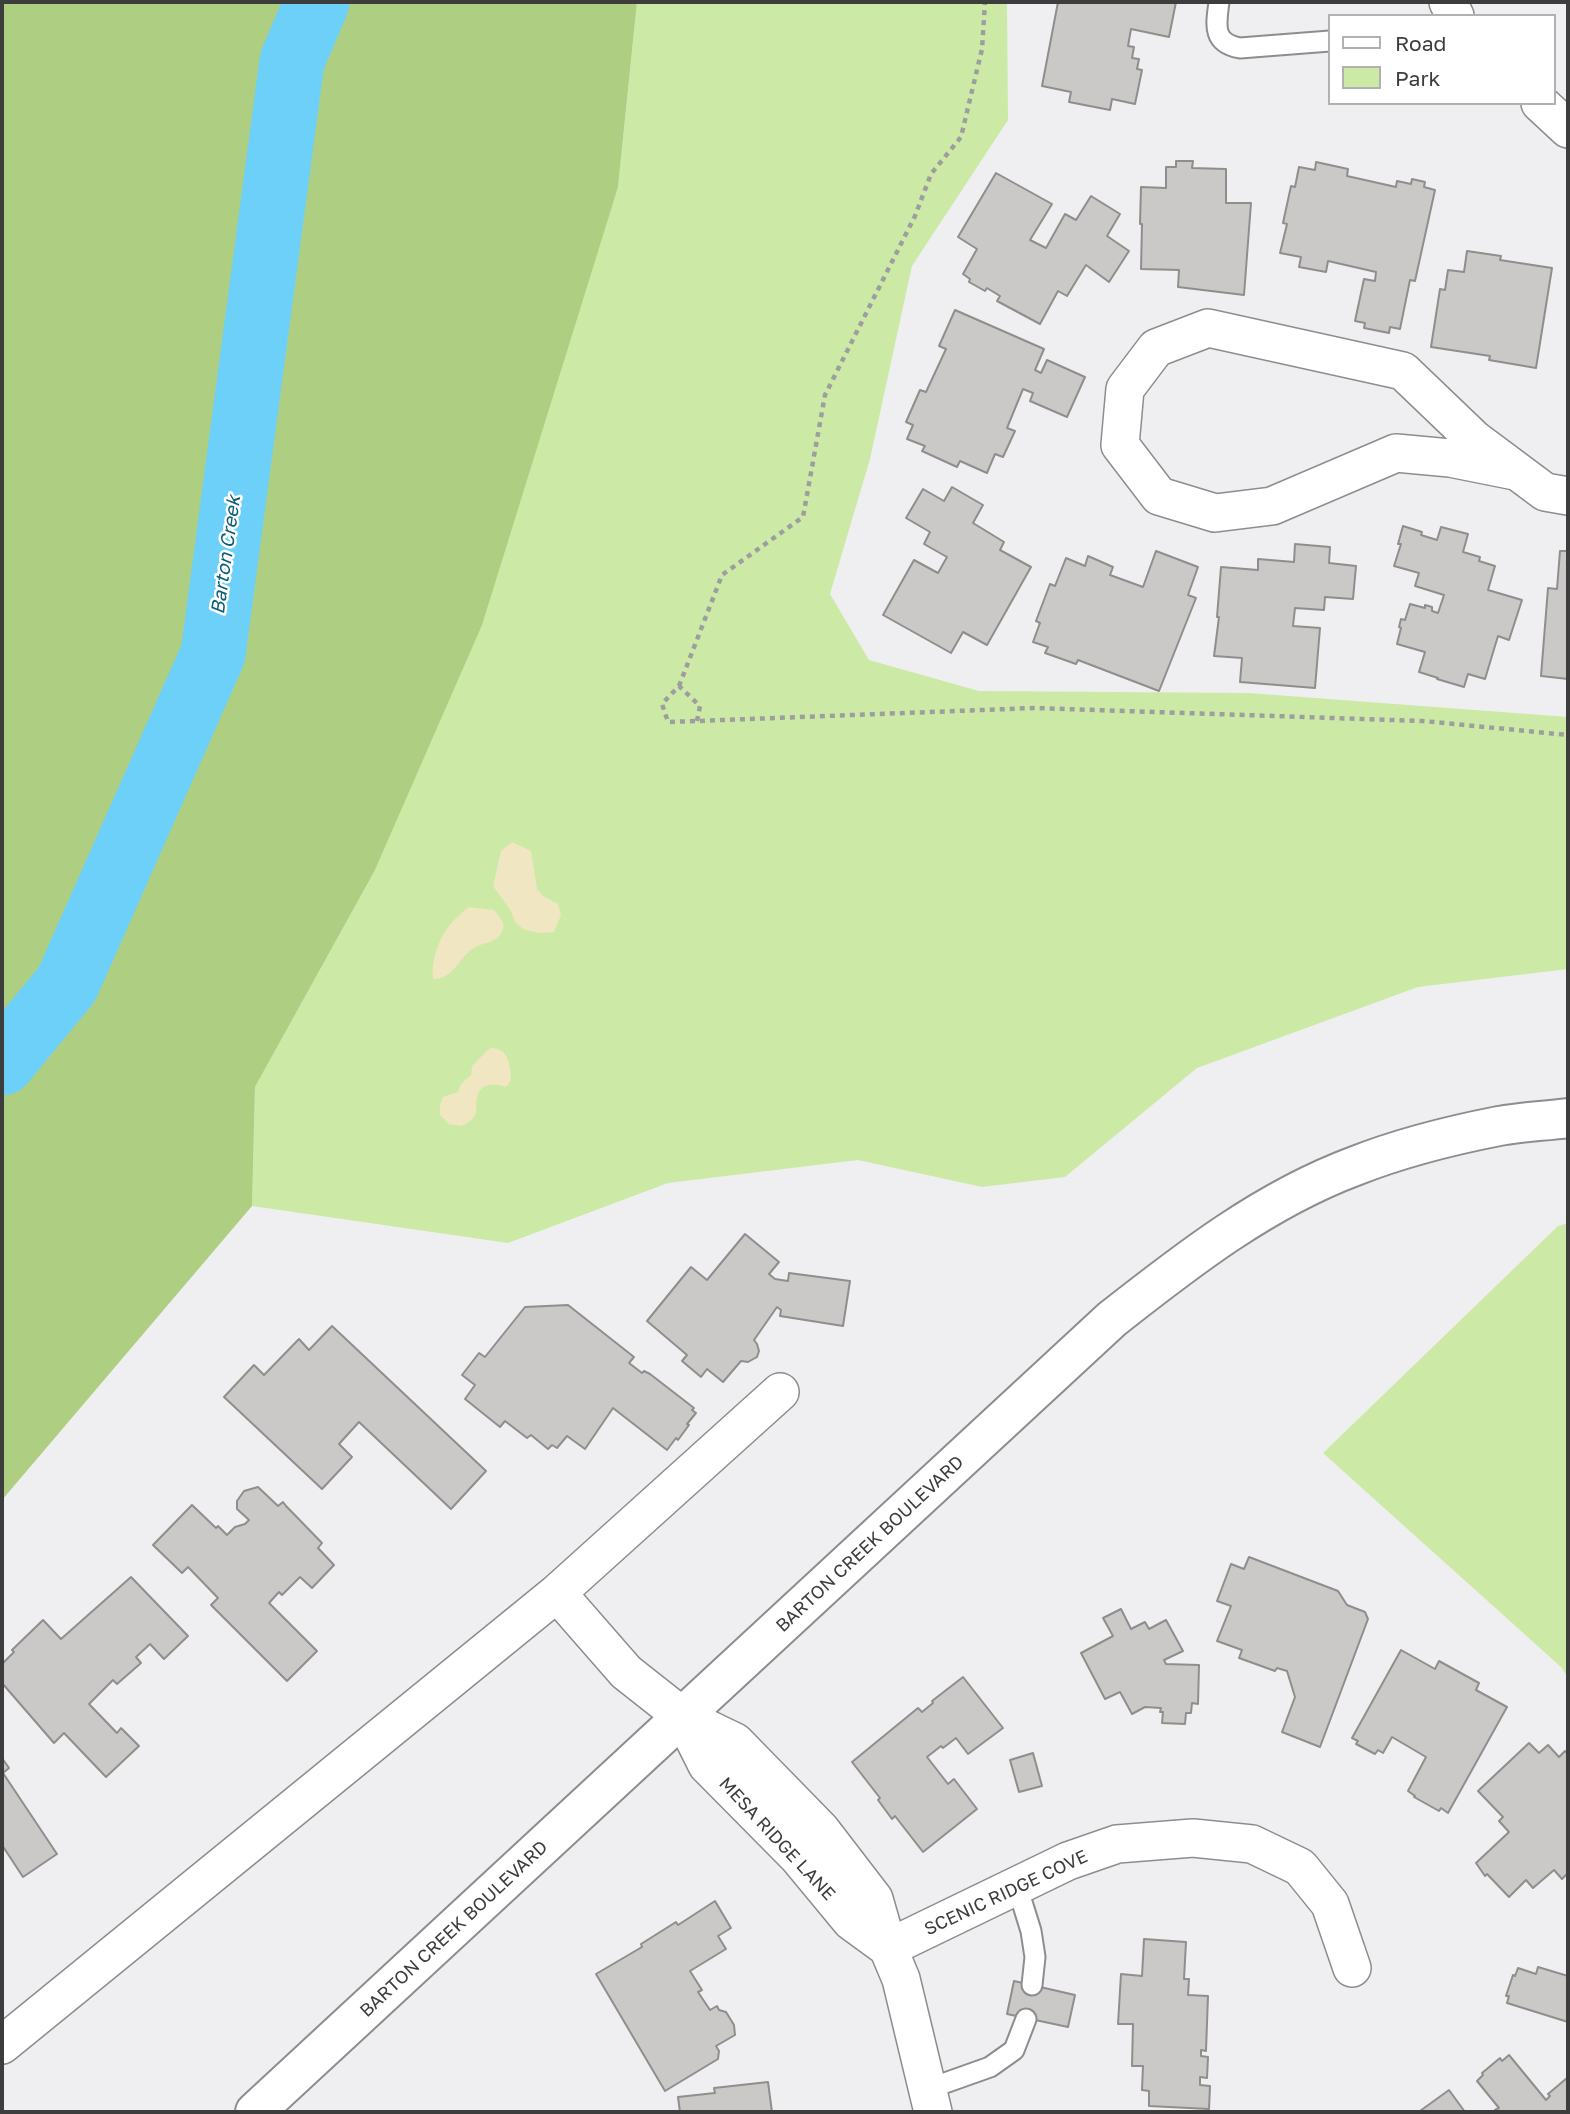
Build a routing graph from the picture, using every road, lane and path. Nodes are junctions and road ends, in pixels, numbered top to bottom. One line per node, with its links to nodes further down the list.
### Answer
1 (985, 2): 8 (path)
2 (1219, 2): 3 (lane)
3 (1328, 41)
4 (1542, 105): 5 (street)
5 (1568, 129)
6 (1515, 471): 6 (street); 7 (street)
7 (1568, 496)
8 (679, 686): 9 (path); 9 (path)
9 (697, 721): 10 (path)
10 (1568, 736)
11 (1568, 1118): 14 (street, BARTON CREEK BOULEVARD)
12 (780, 1392): 13 (street)
13 (557, 1593): 14 (street, MESA RIDGE LANE); 20 (street)
14 (683, 1717): 16 (street, MESA RIDGE LANE); 22 (street, BARTON CREEK BOULEVARD)
15 (1017, 1886): 16 (street, SCENIC RIDGE COVE); 17 (street, SCENIC RIDGE COVE); 18 (lane)
16 (888, 1948): 21 (street)
17 (1352, 1968)
18 (1032, 1985)
19 (1026, 2018): 21 (lane)
20 (2, 2045)
21 (930, 2101)
22 (255, 2112)

